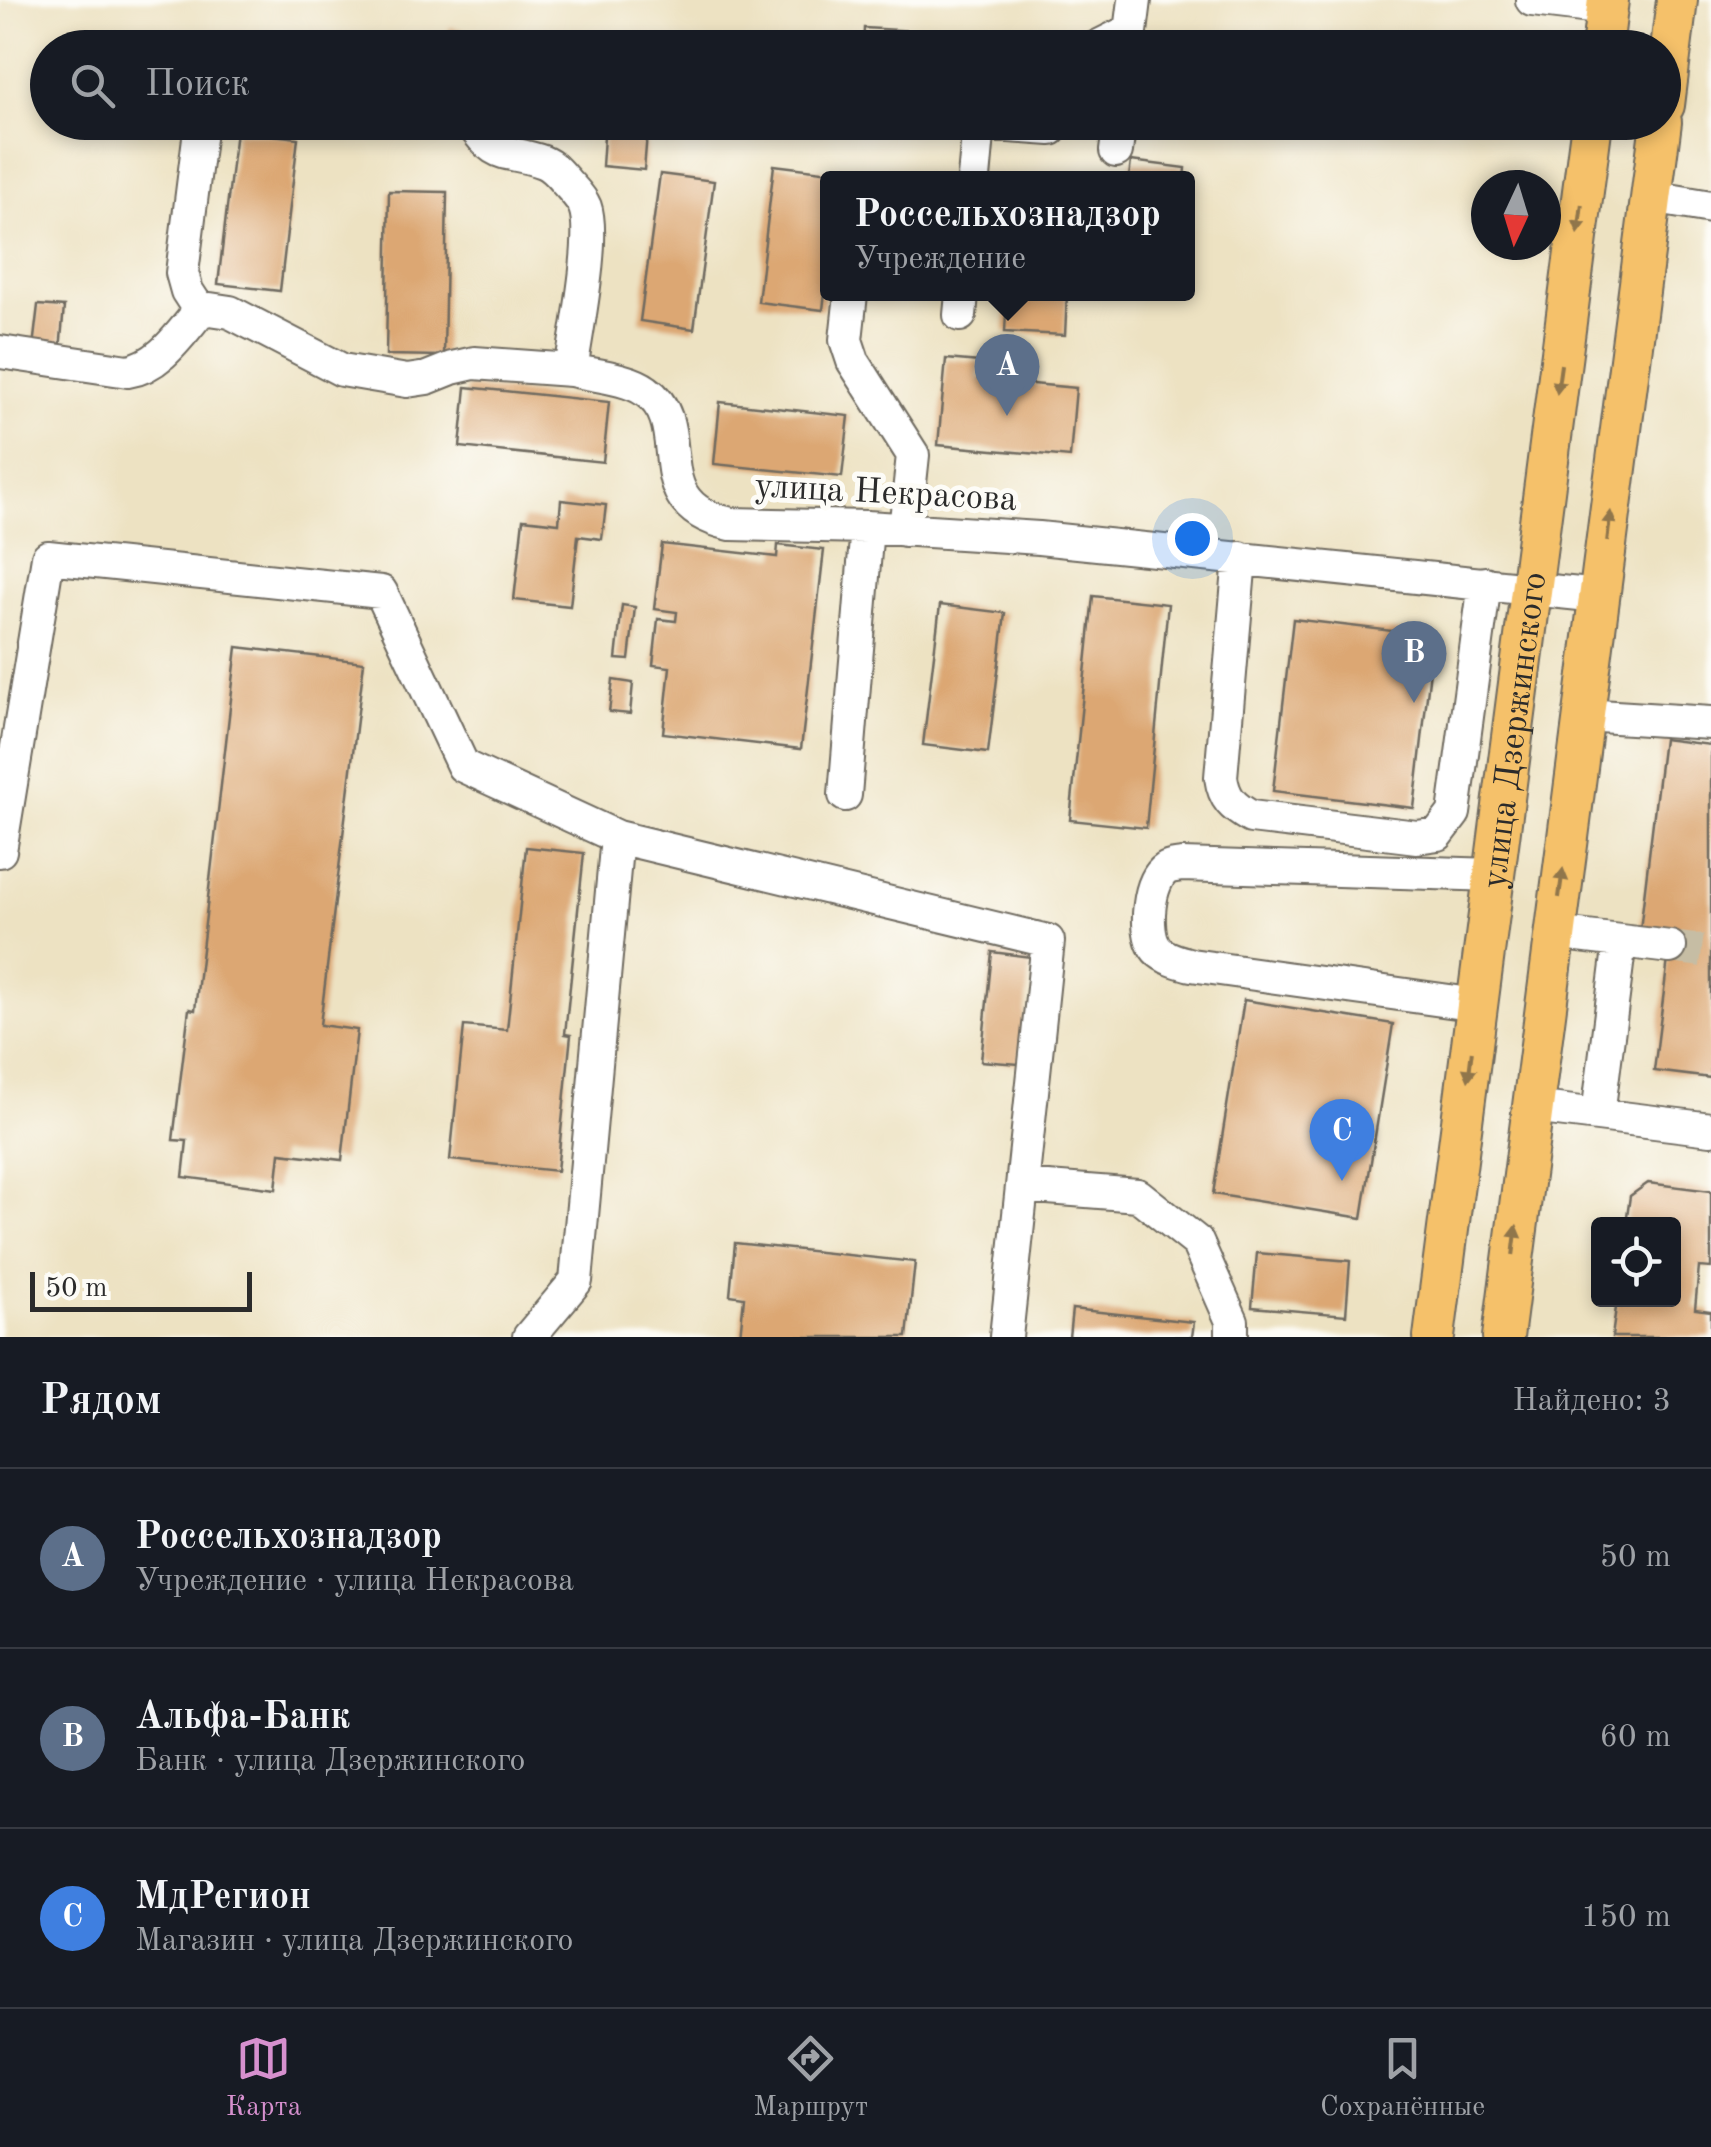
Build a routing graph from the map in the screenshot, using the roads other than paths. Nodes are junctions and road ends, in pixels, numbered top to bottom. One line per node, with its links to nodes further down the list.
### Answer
1 (1532, 0): 3 (street)
2 (1677, 0): 4 (main road)
3 (1606, 19)
4 (1673, 30)
5 (200, 140): 14 (street)
6 (483, 140): 16 (street)
7 (968, 140): 10 (street)
8 (1590, 140): 21 (main road, улица Дзержинского, one-way to 21)
9 (1659, 140): 11 (main road, улица Дзержинского)
10 (973, 171)
11 (1652, 197): 12 (street); 22 (main road, улица Дзержинского, one-way to 11)
12 (1711, 207)
13 (850, 301): 18 (street)
14 (200, 311): 15 (street); 16 (street)
15 (0, 352)
16 (571, 370): 17 (street, улица Некрасова)
17 (867, 528): 18 (street, улица Некрасова); 25 (street)
18 (905, 530): 19 (street, улица Некрасова)
19 (1240, 558): 20 (street, улица Некрасова); 20 (street)
20 (1485, 583): 21 (street, улица Некрасова)
21 (1532, 588): 22 (street, улица Некрасова); 28 (main road, улица Дзержинского)
22 (1600, 596): 23 (main road, улица Дзержинского)
23 (1583, 715): 24 (street); 29 (main road, улица Дзержинского, one-way to 23)
24 (1711, 723)
25 (846, 795)
26 (617, 837): 27 (street); 36 (street); 37 (street)
27 (0, 851)
28 (1495, 874): 32 (main road, улица Дзержинского); 32 (street)
29 (1554, 933): 30 (street); 33 (main road, улица Дзержинского)
30 (1620, 941): 31 (street); 34 (street)
31 (1670, 947)
32 (1478, 1005): 40 (main road, улица Дзержинского, one-way to 40)
33 (1533, 1107): 34 (street); 41 (main road, улица Дзержинского, one-way to 33)
34 (1598, 1115): 35 (street)
35 (1711, 1129)
36 (1022, 1186): 38 (street); 39 (street)
37 (528, 1337)
38 (1006, 1337)
39 (1232, 1337)
40 (1434, 1337)
41 (1503, 1337)

